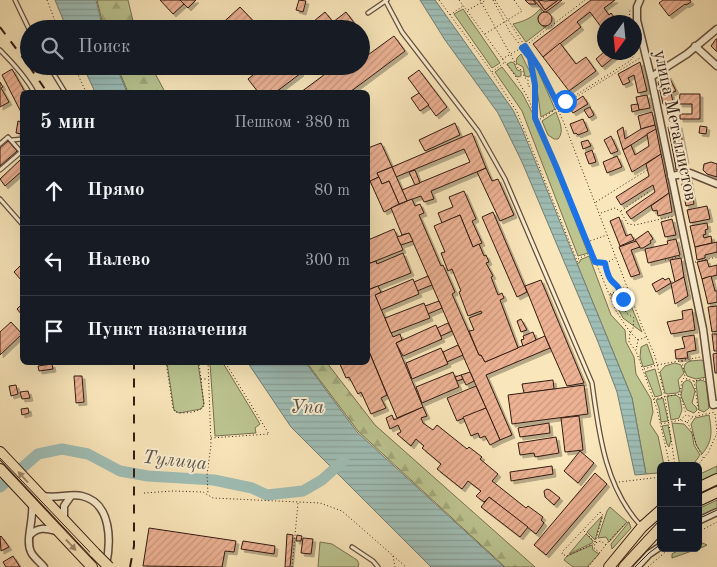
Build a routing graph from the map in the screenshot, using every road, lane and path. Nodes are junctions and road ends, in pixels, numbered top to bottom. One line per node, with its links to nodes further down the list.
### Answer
1 (15, 0): 17 (lane)
2 (47, 0): 18 (path)
3 (386, 0): 15 (lane); 137 (lane)
4 (439, 0): 16 (path)
5 (459, 0): 13 (path)
6 (480, 0): 12 (path)
7 (486, 0): 12 (path)
8 (494, 0): 19 (path); 20 (path)
9 (514, 0): 19 (path)
10 (585, 0): 24 (path)
11 (640, 0): 29 (street, улица Металлистов)
12 (482, 3): 14 (path); 21 (path)
13 (463, 6): 14 (path); 16 (path)
14 (467, 11): 23 (path)
15 (368, 13)
16 (449, 15): 36 (path)
17 (25, 20)
18 (55, 20)
19 (508, 20): 20 (path); 24 (path)
20 (504, 22): 21 (path); 26 (path)
21 (496, 27): 23 (path); 28 (path)
22 (717, 29): 25 (street)
23 (485, 34): 31 (path)
24 (525, 46): 26 (path); 32 (path)
25 (695, 46): 34 (street); 40 (street)
26 (522, 48): 28 (path); 30 (path)
27 (0, 50): 35 (lane)
28 (512, 54): 31 (path); 41 (path)
29 (646, 54): 40 (street, улица Металлистов); 49 (path)
30 (530, 58): 42 (path); 49 (path)
31 (502, 59): 33 (path)
32 (631, 60)
33 (505, 62): 36 (path); 44 (path)
34 (717, 66)
35 (20, 71)
36 (492, 72): 70 (path)
37 (23, 75): 46 (lane)
38 (55, 75): 47 (lane)
39 (78, 75): 48 (path)
40 (651, 77): 59 (street, улица Металлистов)
41 (524, 78): 43 (path); 44 (path)
42 (534, 78): 43 (path); 45 (path)
43 (528, 80): 45 (path)
44 (518, 81): 50 (path)
45 (535, 88): 50 (path)
46 (33, 90)
47 (64, 90)
48 (85, 90)
49 (557, 109): 51 (path); 63 (path)
50 (535, 118): 51 (path)
51 (536, 121): 69 (path)
52 (20, 139): 53 (lane)
53 (11, 140): 54 (lane); 55 (lane)
54 (0, 144)
55 (20, 151)
56 (20, 155): 57 (lane)
57 (0, 170)
58 (647, 170): 63 (path)
59 (672, 176): 60 (street); 66 (street, улица Металлистов)
60 (717, 184)
61 (650, 191): 64 (path)
62 (0, 199): 67 (lane)
63 (596, 202): 65 (path)
64 (620, 211): 65 (path); 66 (path)
65 (600, 213): 68 (path)
66 (679, 214): 71 (street, улица Металлистов)
67 (20, 222)
68 (608, 235): 69 (path); 72 (path)
69 (587, 242): 70 (path)
70 (591, 253): 75 (path)
71 (688, 255): 74 (path); 77 (street, улица Металлистов)
72 (615, 256): 76 (path); 78 (path)
73 (717, 257): 77 (path)
74 (665, 260)
75 (595, 262): 76 (path); 80 (path)
76 (605, 263): 79 (path)
77 (689, 263): 85 (street, улица Металлистов)
78 (627, 286): 79 (path); 82 (path)
79 (620, 289): 80 (path); 81 (path)
80 (609, 294): 81 (path)
81 (630, 332): 83 (path); 84 (path)
82 (647, 337): 83 (path); 91 (path)
83 (638, 340): 84 (path)
84 (636, 351): 92 (path)
85 (706, 356): 86 (path); 96 (street, улица Металлистов)
86 (682, 360): 91 (path); 94 (path)
87 (166, 365): 101 (path)
88 (199, 365): 95 (path)
89 (208, 365): 93 (path)
90 (227, 365): 113 (path)
91 (657, 365): 92 (path); 99 (path)
92 (642, 369): 102 (path)
93 (208, 378): 95 (path); 100 (path)
94 (684, 378): 97 (path); 98 (path)
95 (201, 379): 101 (path)
96 (709, 379): 97 (path); 103 (street, улица Металлистов)
97 (694, 381): 105 (path)
98 (680, 394): 99 (path); 104 (path)
99 (664, 396): 102 (path); 109 (path)
100 (210, 397): 101 (path); 113 (path)
101 (204, 398)
102 (653, 399): 111 (path)
103 (715, 404)
104 (686, 415): 106 (path); 107 (path)
105 (699, 415): 106 (path); 108 (path)
106 (693, 416): 110 (path)
107 (680, 420): 109 (path); 110 (path)
108 (717, 421): 112 (path)
109 (669, 422): 111 (path); 117 (path)
110 (687, 422): 115 (path)
111 (660, 424): 116 (path)
112 (717, 433): 115 (path)
113 (211, 438): 127 (path)
114 (3, 455): 126 (main road, one-way to 114)
115 (704, 459): 118 (path)
116 (669, 462)
117 (674, 462)
118 (701, 462)
119 (0, 469): 131 (main road)
120 (657, 477): 122 (path)
121 (717, 479): 123 (main road)
122 (624, 481)
123 (702, 486)
124 (717, 492): 129 (main road)
125 (144, 493): 127 (path)
126 (40, 495): 128 (street); 135 (main road)
127 (208, 495): 130 (path)
128 (71, 496): 135 (street); 152 (street)
129 (702, 499)
130 (298, 502): 149 (path); 153 (path)
131 (32, 503): 140 (main road); 142 (street)
132 (657, 512): 137 (main road)
133 (717, 512): 134 (street)
134 (702, 519)
135 (65, 522): 152 (main road, bridge)
136 (717, 522): 139 (path)
137 (639, 523): 144 (path); 158 (main road)
138 (583, 530): 143 (path); 143 (path); 143 (path)
139 (702, 530)
140 (58, 531): 142 (street); 150 (main road, one-way to 150)
141 (657, 531): 159 (main road)
142 (30, 535): 151 (street)
143 (595, 543): 144 (path); 148 (path)
144 (606, 546): 148 (path)
145 (352, 547): 154 (lane)
146 (657, 549): 160 (street)
147 (666, 552): 161 (path)
148 (600, 554): 157 (path)
149 (393, 556): 155 (path); 156 (path)
150 (89, 564)
151 (44, 567)
152 (107, 567)
153 (292, 567)
154 (378, 567)
155 (395, 567)
156 (406, 567)
157 (588, 567)
158 (609, 567)
159 (624, 567)
160 (637, 567)
161 (648, 567)

